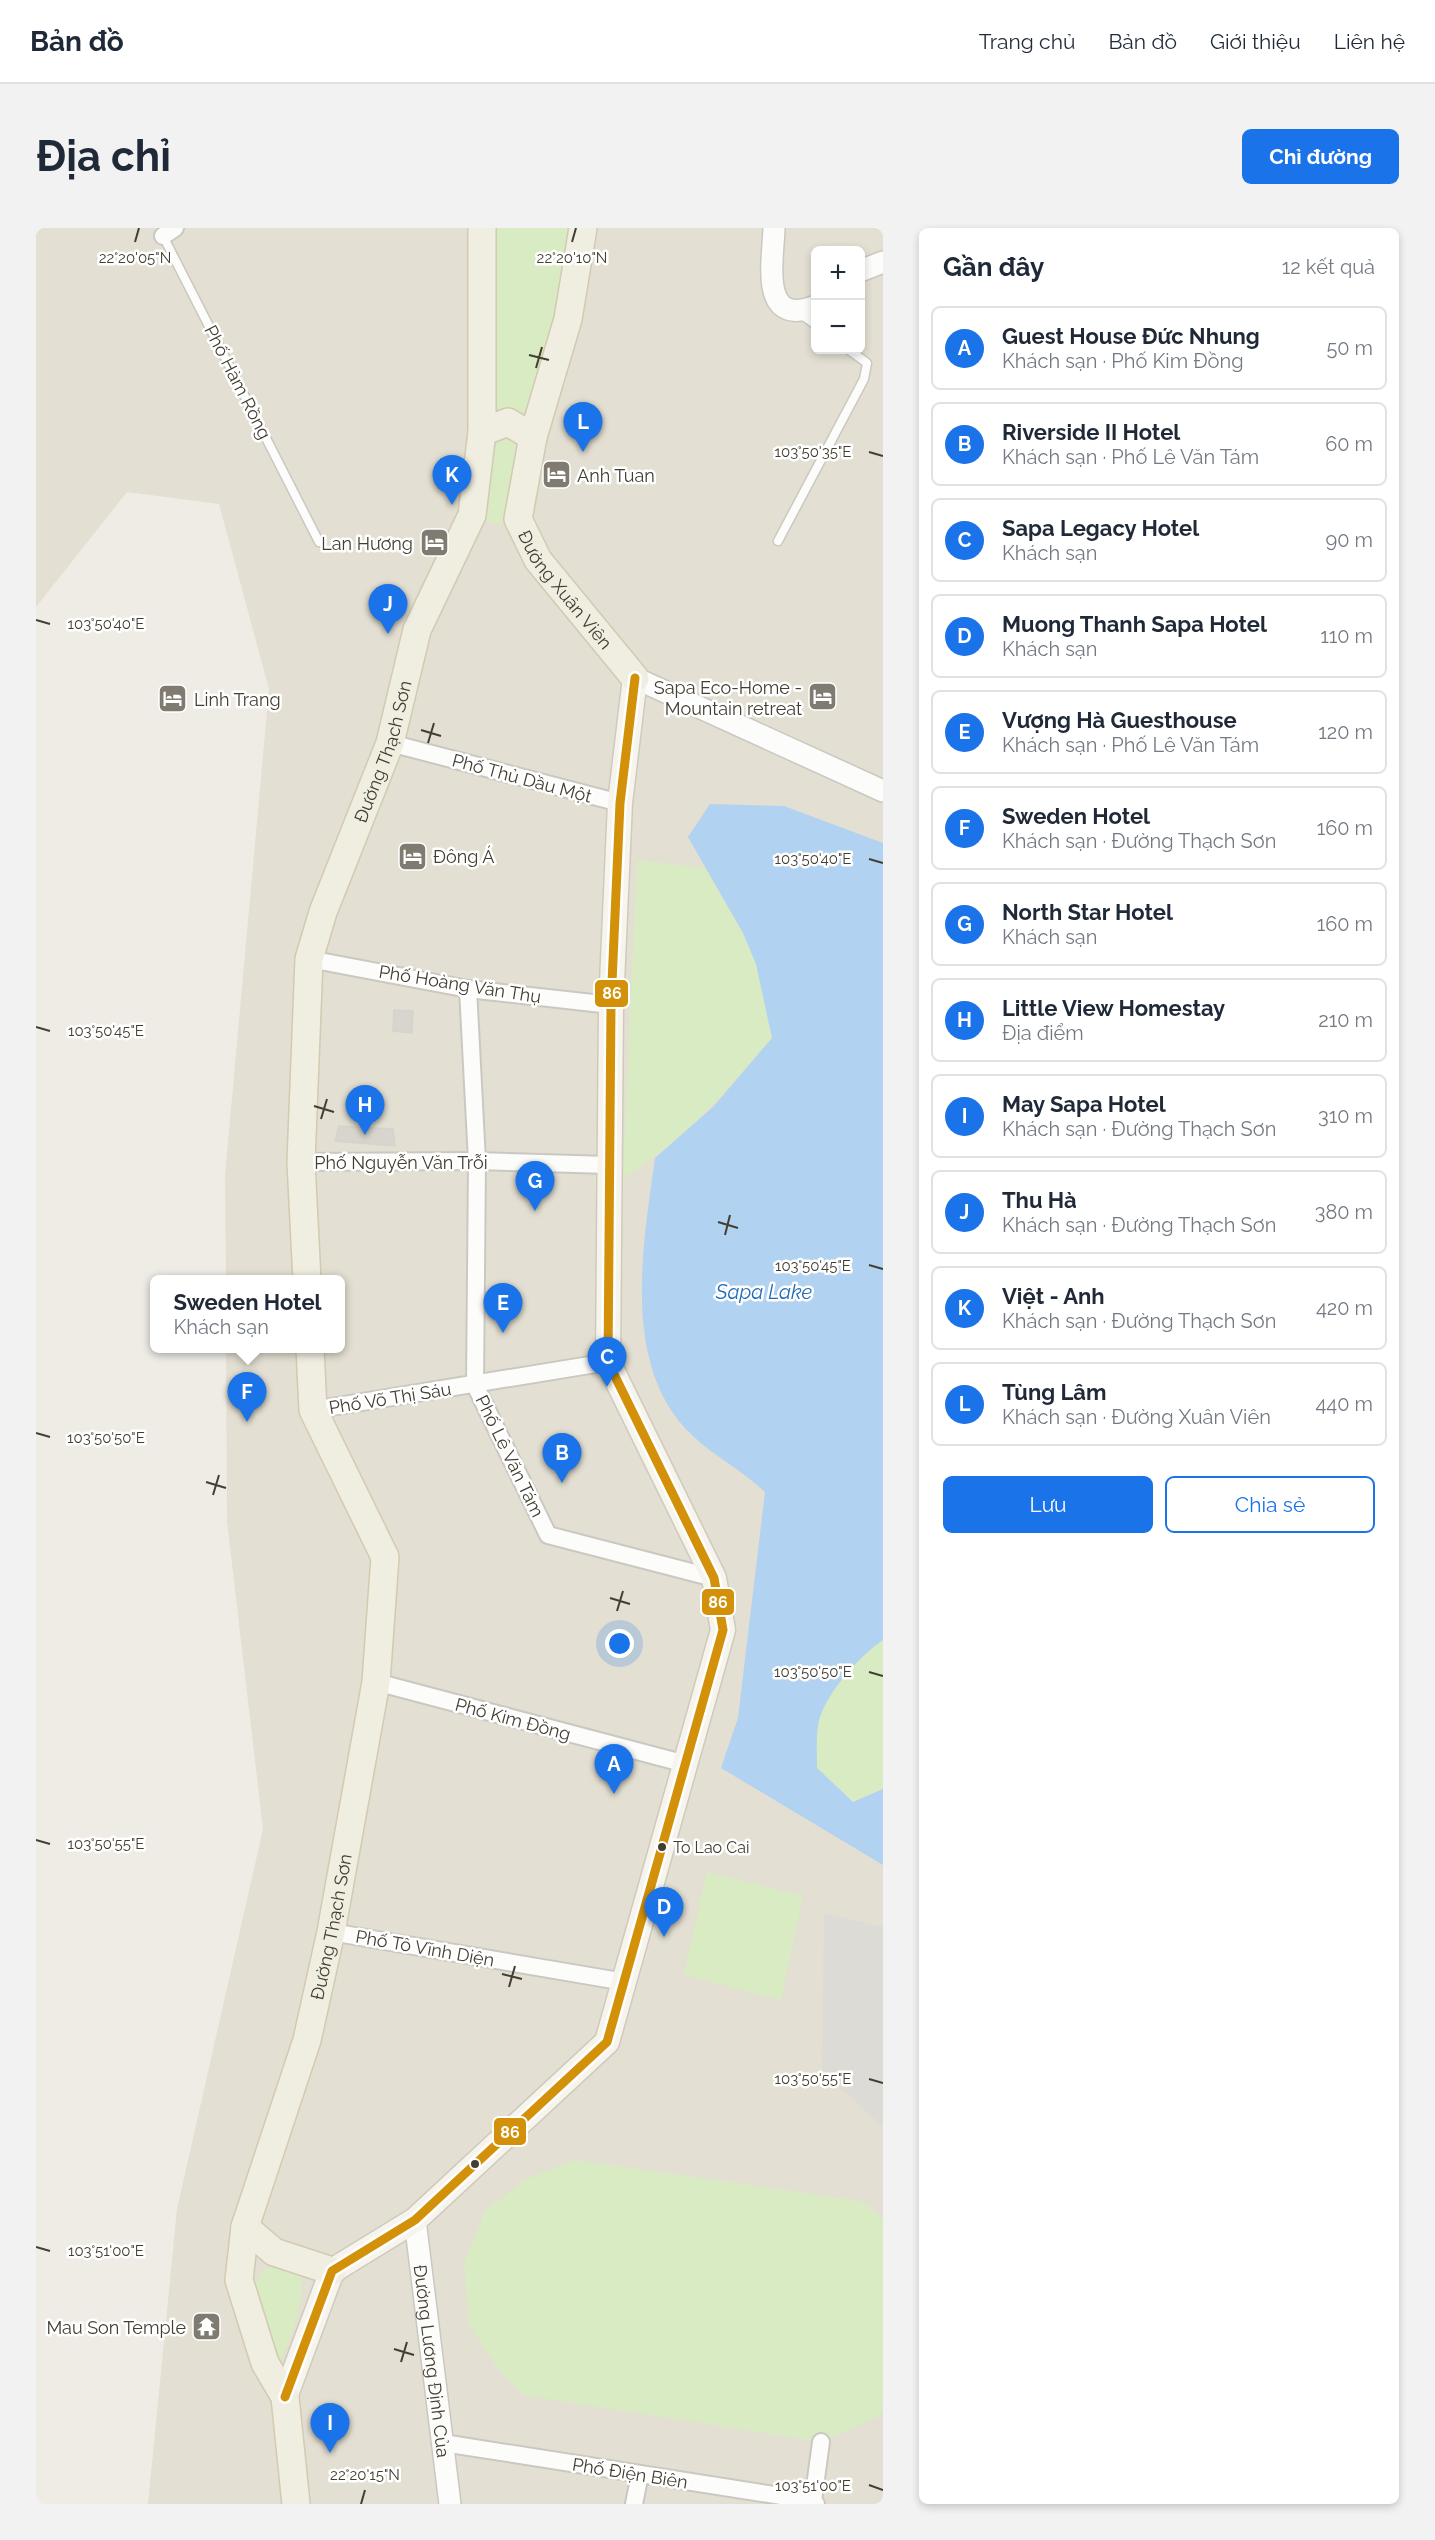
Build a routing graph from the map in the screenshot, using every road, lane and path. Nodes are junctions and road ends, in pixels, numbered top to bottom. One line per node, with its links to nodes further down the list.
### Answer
1 (482, 228): 9 (main road, Đường Thạch Sơn)
2 (583, 228): 10 (main road, Đường Xuân Viên)
3 (774, 228): 7 (street)
4 (169, 232): 12 (lane, Phố Hàm Rồng)
5 (883, 262): 6 (street)
6 (865, 269)
7 (810, 314)
8 (855, 354): 11 (lane)
9 (482, 432): 10 (main road); 14 (main road, Đường Thạch Sơn)
10 (533, 437): 13 (main road, Đường Xuân Viên)
11 (778, 541)
12 (319, 542)
13 (634, 678): 15 (street, Đường Xuân Viên); 16 (main road)
14 (390, 743): 16 (street, Phố Thủ Dầu Một); 17 (main road, Đường Thạch Sơn)
15 (883, 791)
16 (620, 803): 19 (main road)
17 (309, 959): 18 (street, Phố Hoàng Văn Thụ); 21 (main road, Đường Thạch Sơn)
18 (468, 989): 19 (street, Phố Hoàng Văn Thụ); 20 (street, Phố Lê Văn Tám)
19 (611, 1005): 22 (main road)
20 (477, 1161): 21 (street, Phố Nguyễn Văn Trỗi); 22 (street, Phố Nguyễn Văn Trỗi); 26 (street, Phố Lê Văn Tám)
21 (302, 1162): 23 (main road, Đường Thạch Sơn)
22 (608, 1165): 25 (main road)
23 (307, 1275)
24 (310, 1353): 27 (main road, Đường Thạch Sơn)
25 (608, 1362): 26 (street, Phố Võ Thị Sáu); 28 (main road)
26 (475, 1385): 27 (street, Phố Võ Thị Sáu); 28 (street, Phố Lê Văn Tám)
27 (313, 1410): 29 (main road, Đường Thạch Sơn)
28 (714, 1578): 30 (main road)
29 (376, 1682): 30 (street, Phố Kim Đồng); 31 (main road, Đường Thạch Sơn)
30 (686, 1764): 32 (main road)
31 (331, 1932): 32 (street, Phố Tô Vĩnh Diện); 34 (main road, Đường Thạch Sơn)
32 (625, 1982): 33 (main road)
33 (415, 2220): 35 (main road); 38 (street, Đường Lương Định Của)
34 (245, 2227): 35 (main road); 36 (main road, Đường Thạch Sơn)
35 (332, 2271): 36 (main road)
36 (285, 2397): 41 (main road, Đường Thạch Sơn)
37 (821, 2442): 40 (street)
38 (443, 2443): 39 (street, Phố Điện Biên); 42 (street, Đường Lương Định Của)
39 (640, 2474): 40 (street, Phố Điện Biên); 43 (street)
40 (814, 2502)
41 (296, 2504)
42 (450, 2504)
43 (634, 2504)

